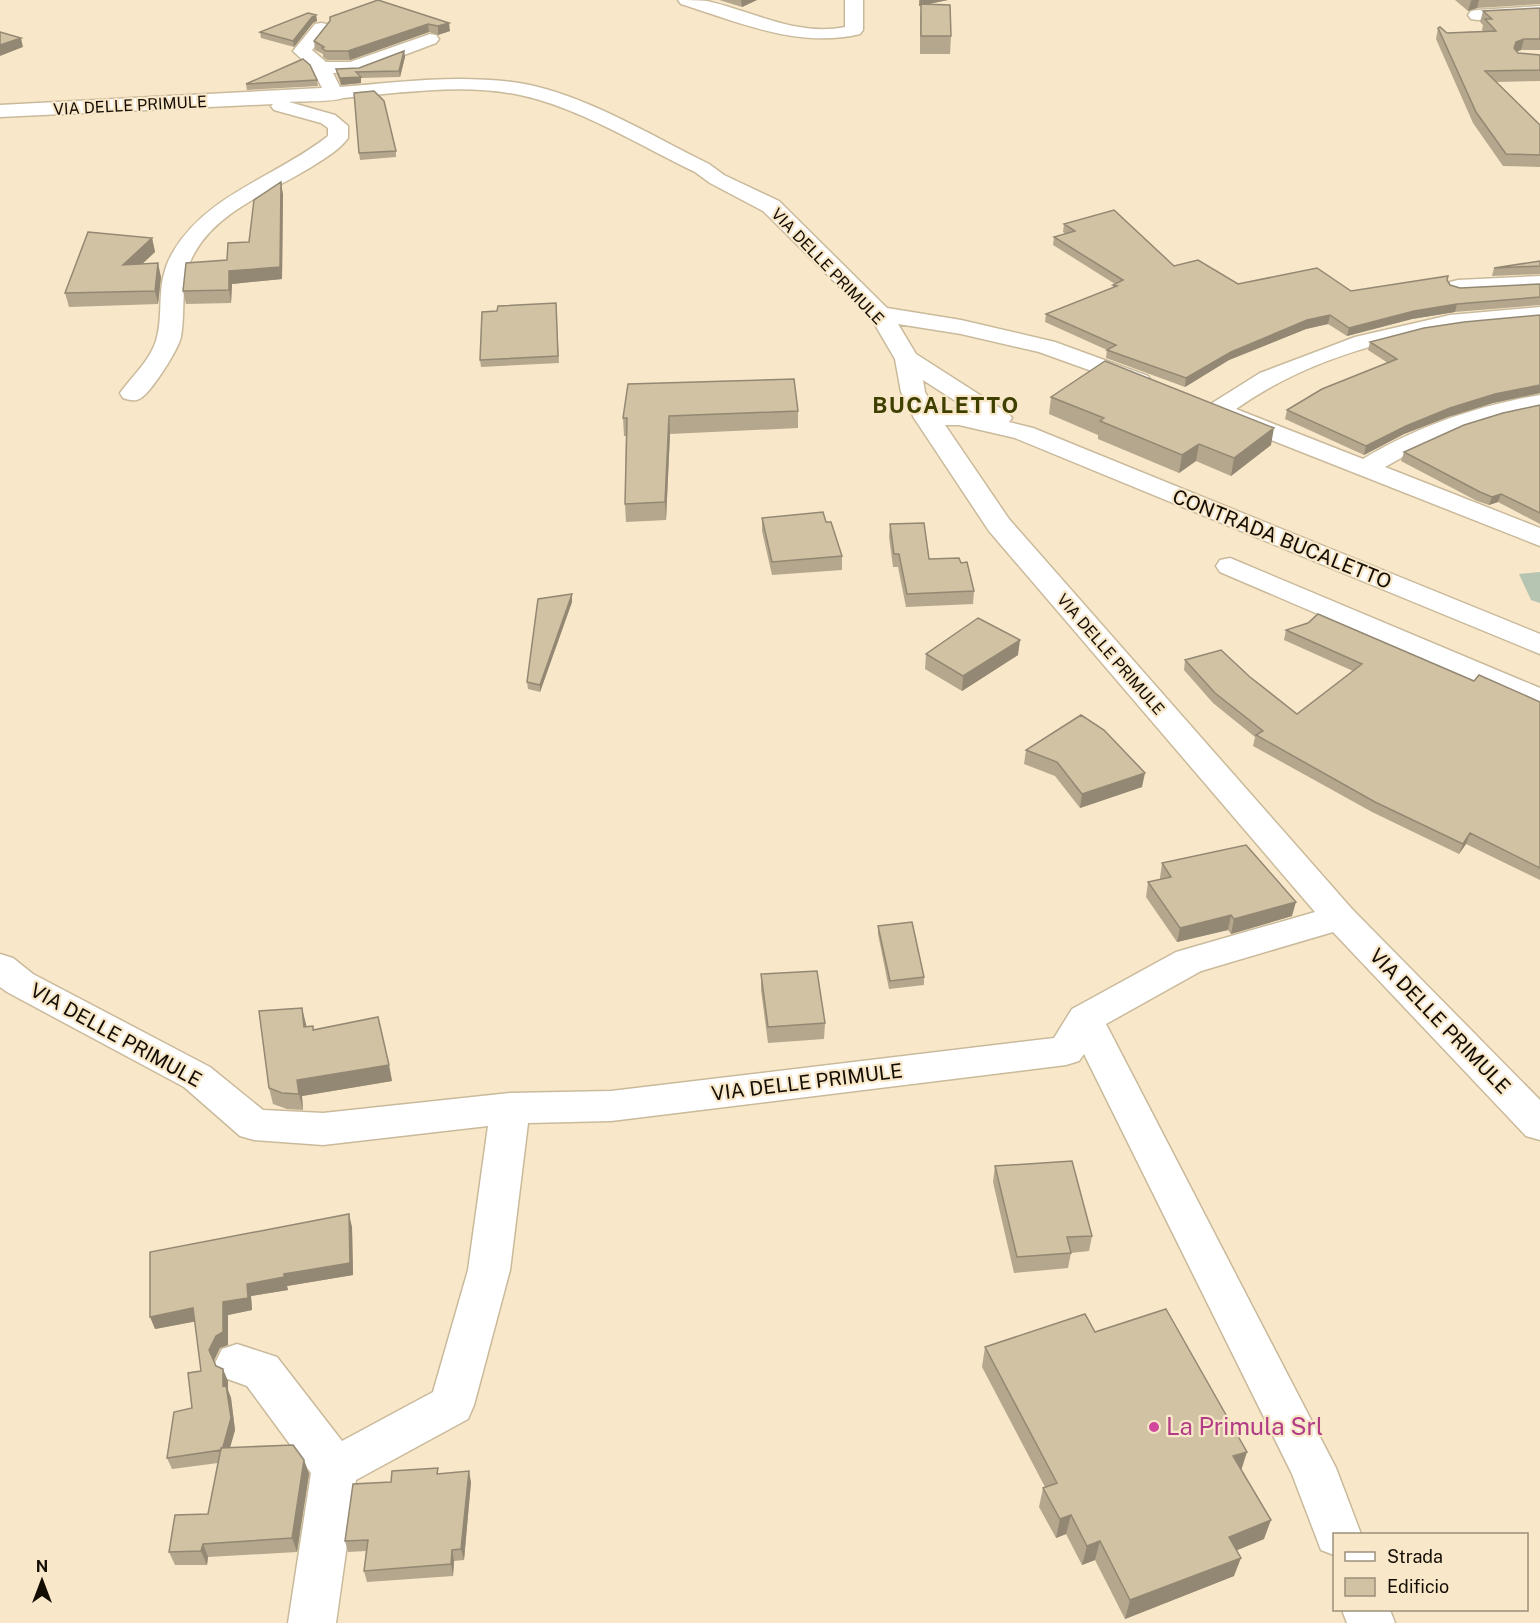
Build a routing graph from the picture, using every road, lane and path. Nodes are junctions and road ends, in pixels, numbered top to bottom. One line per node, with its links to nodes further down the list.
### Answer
1 (687, 0): 2 (street)
2 (854, 0)
3 (1540, 11): 4 (street)
4 (1477, 15)
5 (321, 28): 7 (street)
6 (430, 39): 7 (street)
7 (321, 67): 8 (street)
8 (335, 94): 9 (street, VIA DELLE PRIMULE); 13 (street, VIA DELLE PRIMULE)
9 (260, 99): 10 (street, VIA DELLE PRIMULE); 17 (street, VIA DELLE PRIMULE)
10 (0, 111)
11 (1540, 283): 12 (street)
12 (1458, 287)
13 (880, 314): 15 (street, VIA DELLE PRIMULE); 16 (street)
14 (1540, 314): 21 (street)
15 (907, 359): 19 (street, VIA DELLE PRIMULE); 20 (street)
16 (1164, 390)
17 (132, 393)
18 (1540, 403): 21 (street)
19 (927, 418): 20 (street); 26 (street, VIA DELLE PRIMULE)
20 (1024, 434): 24 (street, CONTRADA BUCALETTO)
21 (1365, 468): 22 (street)
22 (1540, 538)
23 (1230, 567): 25 (street)
24 (1540, 645)
25 (1540, 699)
26 (1340, 918): 28 (street); 30 (street, VIA DELLE PRIMULE)
27 (0, 967): 29 (street, VIA DELLE PRIMULE)
28 (1085, 1019): 29 (street, VIA DELLE PRIMULE); 33 (street)
29 (510, 1108): 32 (street)
30 (1540, 1125)
31 (237, 1363): 32 (street)
32 (335, 1468): 34 (street)
33 (1338, 1533)
34 (312, 1623)

